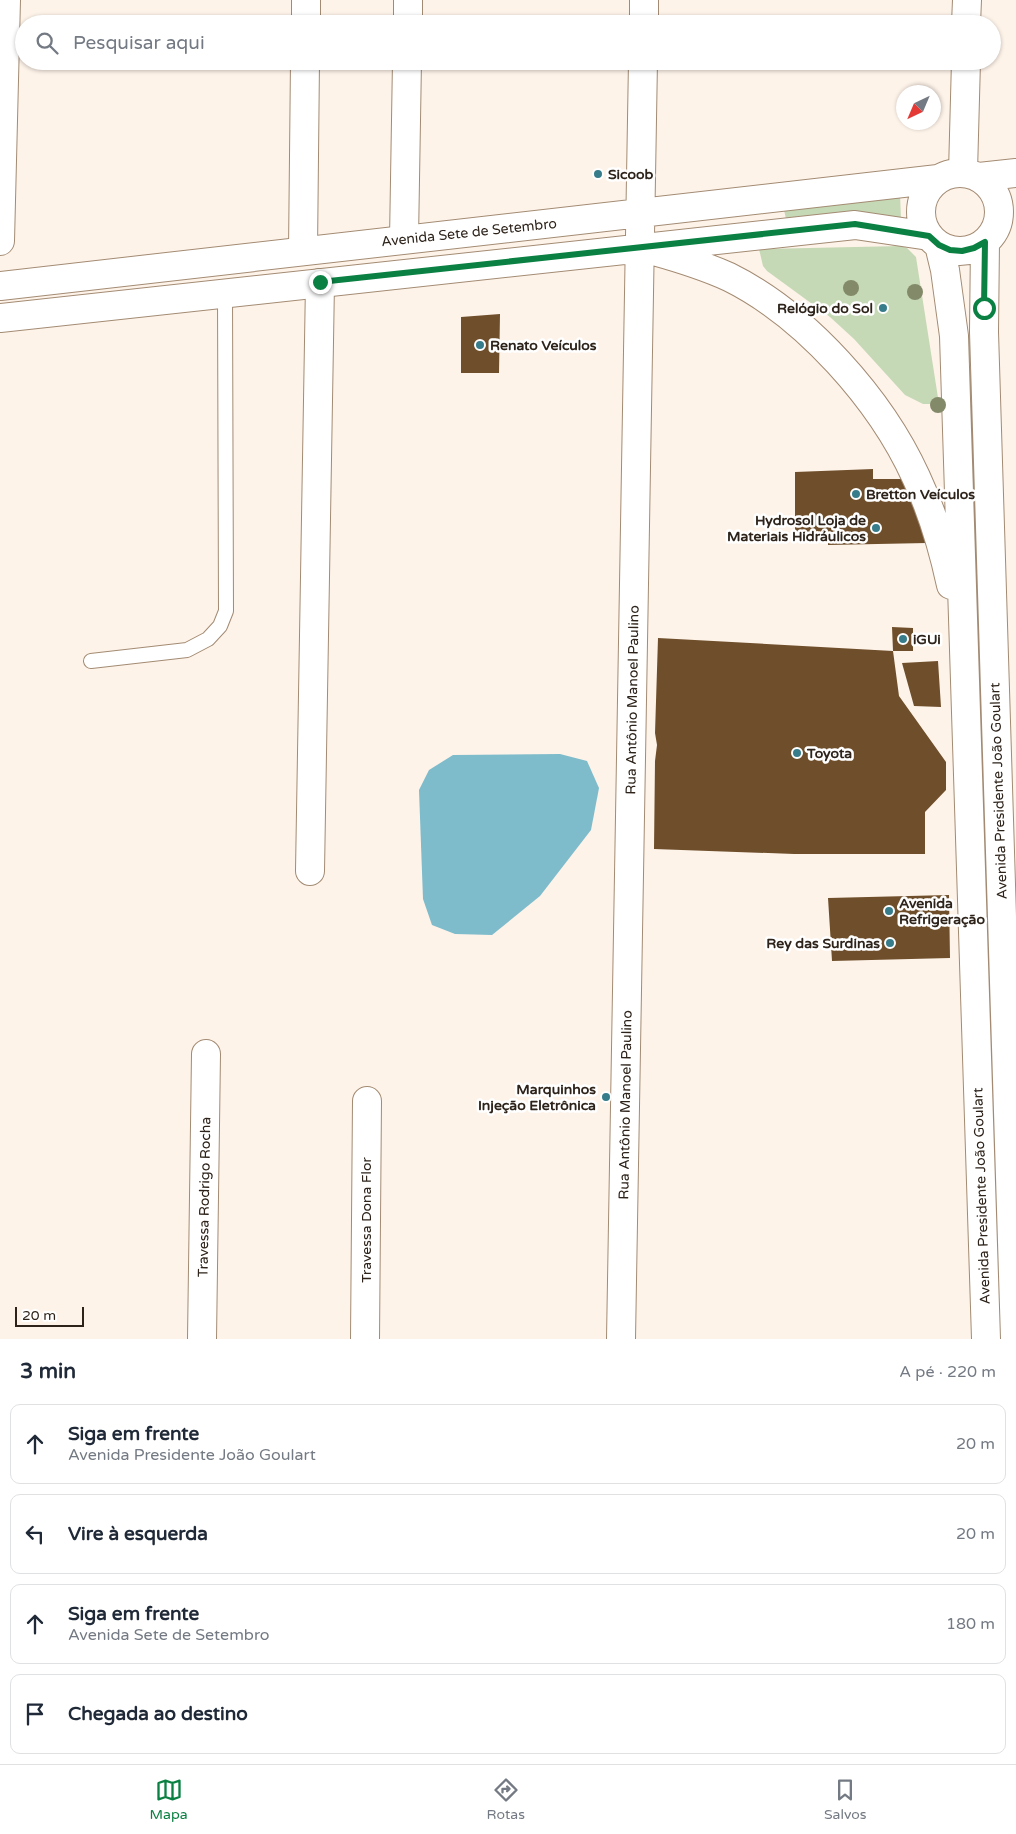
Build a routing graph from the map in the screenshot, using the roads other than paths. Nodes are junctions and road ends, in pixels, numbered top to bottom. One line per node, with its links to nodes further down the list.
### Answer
1 (6, 0): 20 (main road)
2 (306, 0): 6 (main road)
3 (408, 0): 7 (main road)
4 (644, 0): 8 (main road)
5 (967, 0): 9 (main road)
6 (306, 15)
7 (408, 15)
8 (644, 15)
9 (966, 15)
10 (305, 70): 23 (main road)
11 (407, 70): 18 (main road)
12 (643, 70): 16 (main road, Rua Antônio Manoel Paulino)
13 (966, 70): 15 (main road)
14 (1016, 173): 15 (main road, Avenida Sete de Setembro)
15 (960, 176): 16 (main road, Avenida Sete de Setembro); 17 (main road); 19 (main road)
16 (640, 212): 18 (main road, Avenida Sete de Setembro); 22 (main road, Rua Antônio Manoel Paulino)
17 (1008, 212): 21 (main road)
18 (404, 239): 23 (main road, Avenida Sete de Setembro)
19 (934, 240): 21 (main road); 22 (main road); 28 (main road, Avenida Presidente João Goulart)
20 (0, 241)
21 (985, 242): 30 (main road, Avenida Presidente João Goulart)
22 (640, 248): 24 (main road); 28 (main road); 36 (main road, Rua Antônio Manoel Paulino)
23 (303, 251): 25 (main road, Avenida Sete de Setembro)
24 (320, 282): 26 (main road); 31 (main road)
25 (0, 286): 27 (main road)
26 (225, 293): 27 (main road); 29 (lane)
27 (0, 318)
28 (965, 650): 37 (main road, Avenida Presidente João Goulart)
29 (91, 661)
30 (1007, 807): 38 (main road, Avenida Presidente João Goulart)
31 (310, 871)
32 (206, 1054): 34 (main road, Travessa Rodrigo Rocha)
33 (367, 1101): 35 (main road, Travessa Dona Flor)
34 (202, 1339)
35 (366, 1339)
36 (621, 1339)
37 (986, 1339)
38 (1015, 1339)

